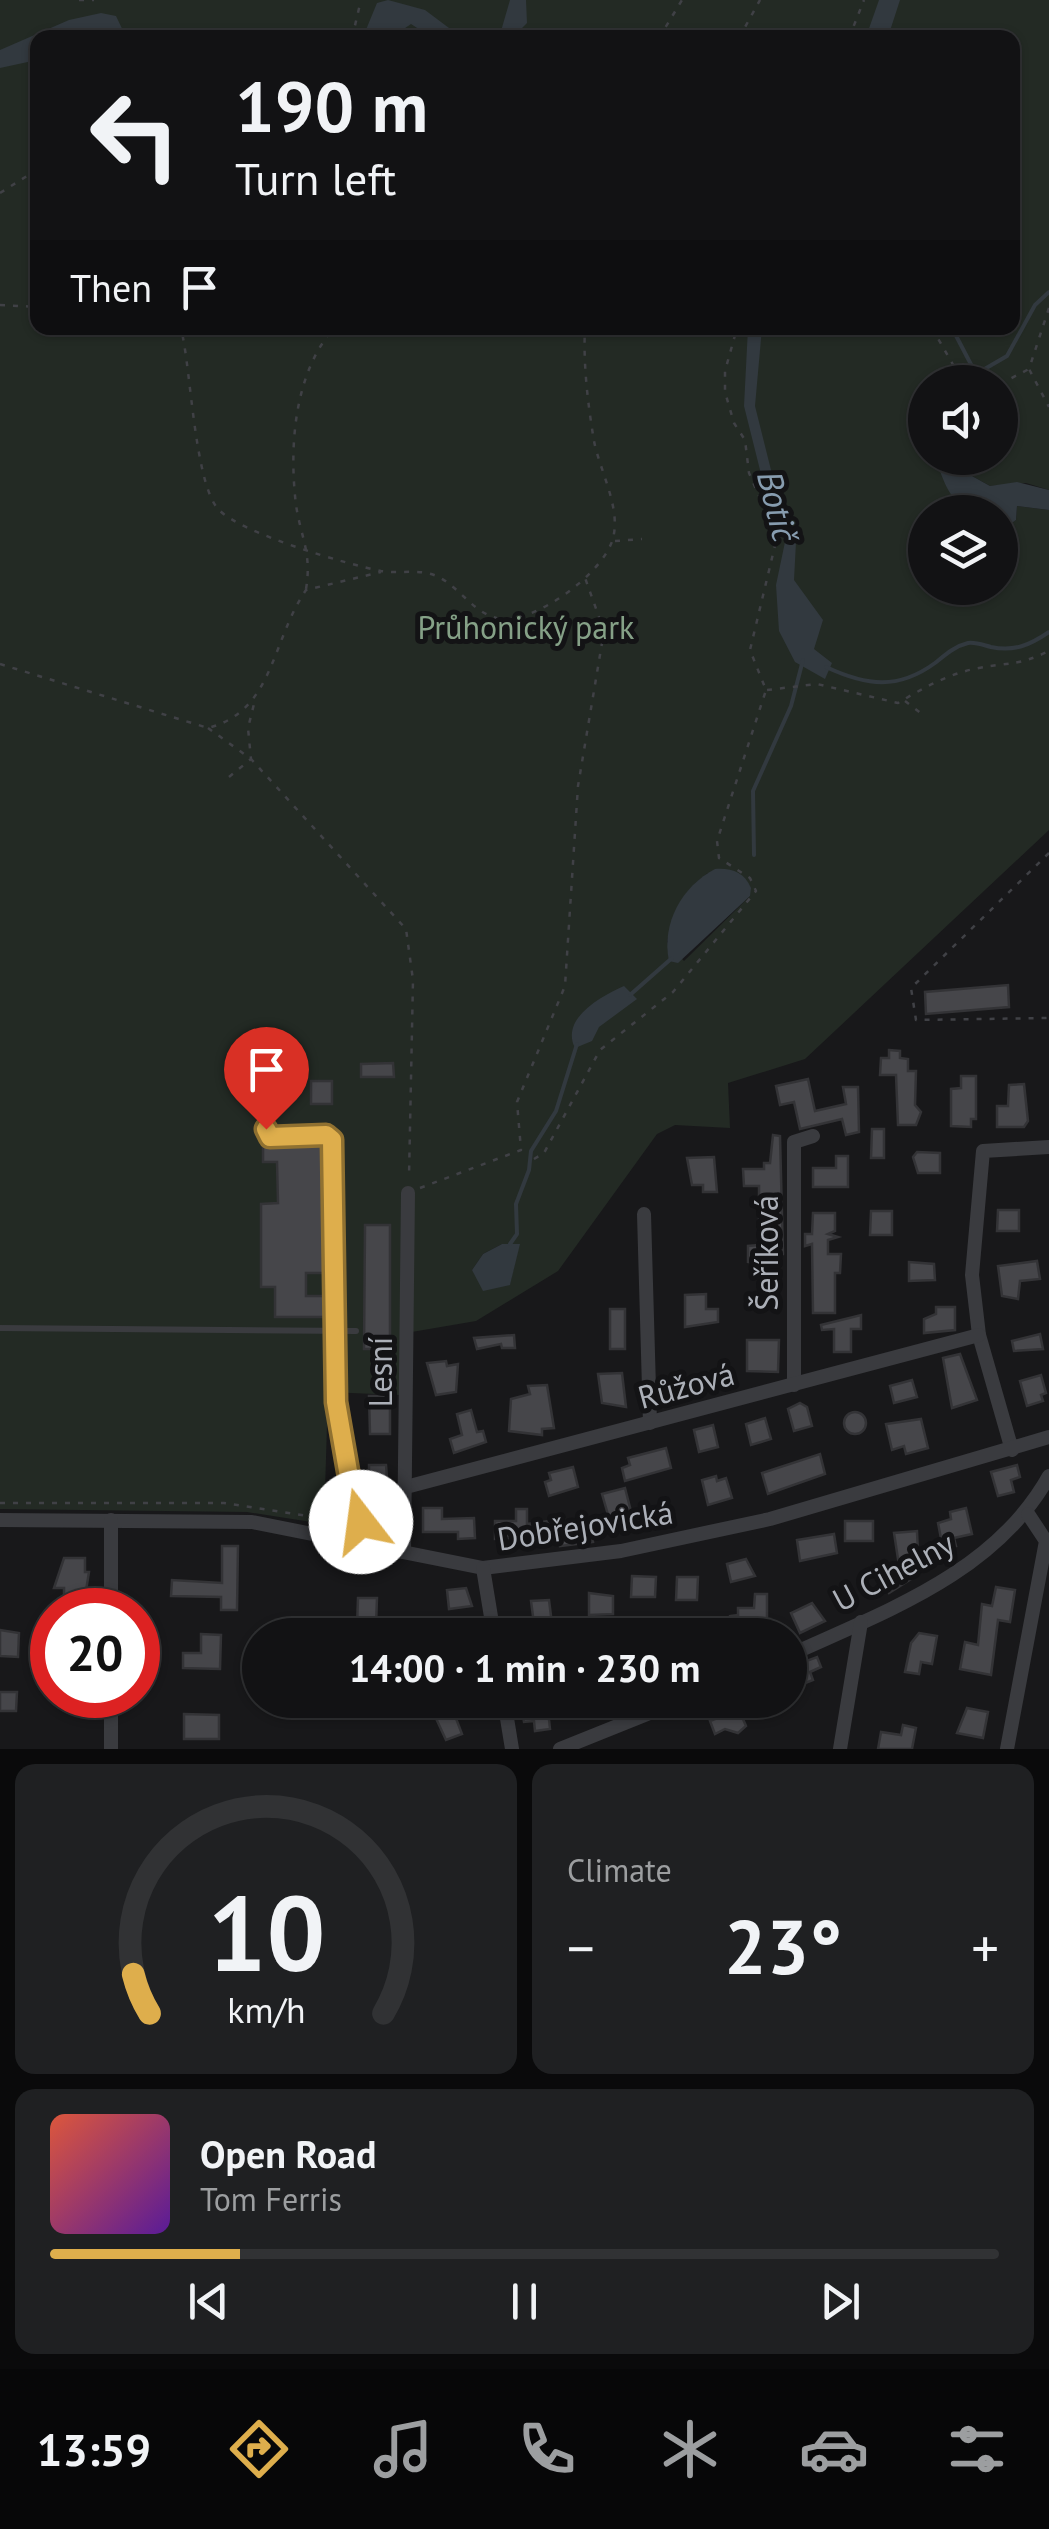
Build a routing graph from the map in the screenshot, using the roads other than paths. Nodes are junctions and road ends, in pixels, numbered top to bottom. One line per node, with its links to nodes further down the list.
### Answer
1 (266, 1129): 8 (lane)
2 (814, 1136): 10 (street, Šeříková)
3 (1049, 1147): 9 (street)
4 (408, 1192): 15 (street, Lesní)
5 (644, 1214): 11 (street)
6 (0, 1328): 8 (lane)
7 (356, 1331): 8 (lane)
8 (335, 1332): 19 (lane)
9 (979, 1335): 10 (street, Růžová); 13 (street)
10 (794, 1386): 11 (street, Růžová)
11 (650, 1423): 15 (street, Růžová)
12 (1049, 1437): 13 (street, Dobřejovická)
13 (1012, 1450): 21 (street, Dobřejovická)
14 (1049, 1476): 16 (street, U Cihelny)
15 (406, 1486): 19 (street, Lesní)
16 (1028, 1514): 24 (street, U Cihelny); 33 (street)
17 (0, 1520): 18 (street, Dobřejovická)
18 (111, 1520): 20 (street, Dobřejovická); 22 (street)
19 (405, 1534): 20 (street, Lesní)
20 (404, 1552): 21 (street, Dobřejovická)
21 (483, 1568): 23 (street)
22 (111, 1588)
23 (491, 1618)
24 (862, 1622): 25 (street, U Cihelny); 32 (street)
25 (807, 1646)
26 (111, 1718): 29 (street)
27 (507, 1718): 30 (street)
28 (637, 1718): 31 (street)
29 (111, 1749)
30 (512, 1749)
31 (560, 1749)
32 (840, 1749)
33 (1007, 1749)

